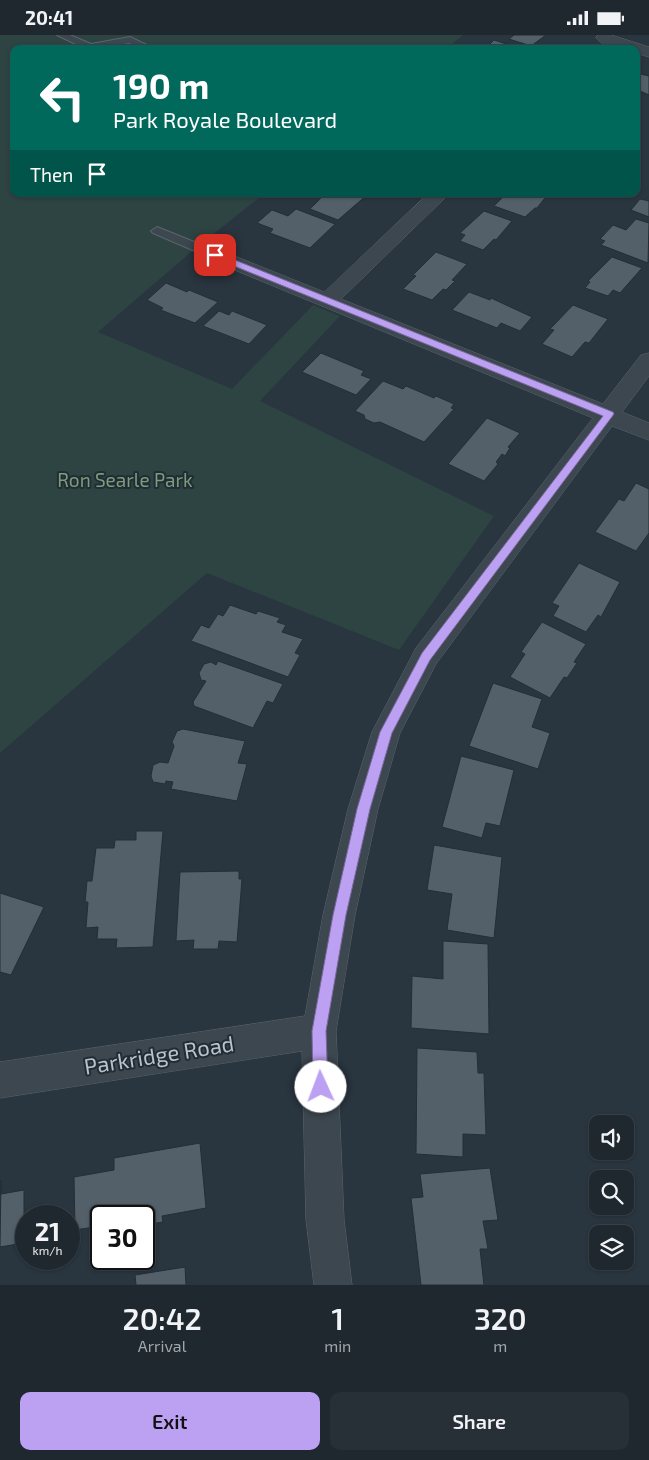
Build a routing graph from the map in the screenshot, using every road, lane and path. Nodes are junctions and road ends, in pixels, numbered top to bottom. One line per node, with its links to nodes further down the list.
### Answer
1 (62, 35): 3 (lane)
2 (601, 40): 6 (street)
3 (86, 45)
4 (107, 45): 5 (lane)
5 (141, 45)
6 (621, 45)
7 (436, 197): 10 (street)
8 (157, 231): 9 (lane)
9 (215, 255): 10 (street)
10 (326, 301): 12 (street)
11 (649, 360): 12 (street)
12 (609, 414): 13 (street); 14 (street)
13 (649, 432)
14 (319, 1031): 15 (street, Parkridge Road); 16 (street)
15 (0, 1080)
16 (332, 1285)

